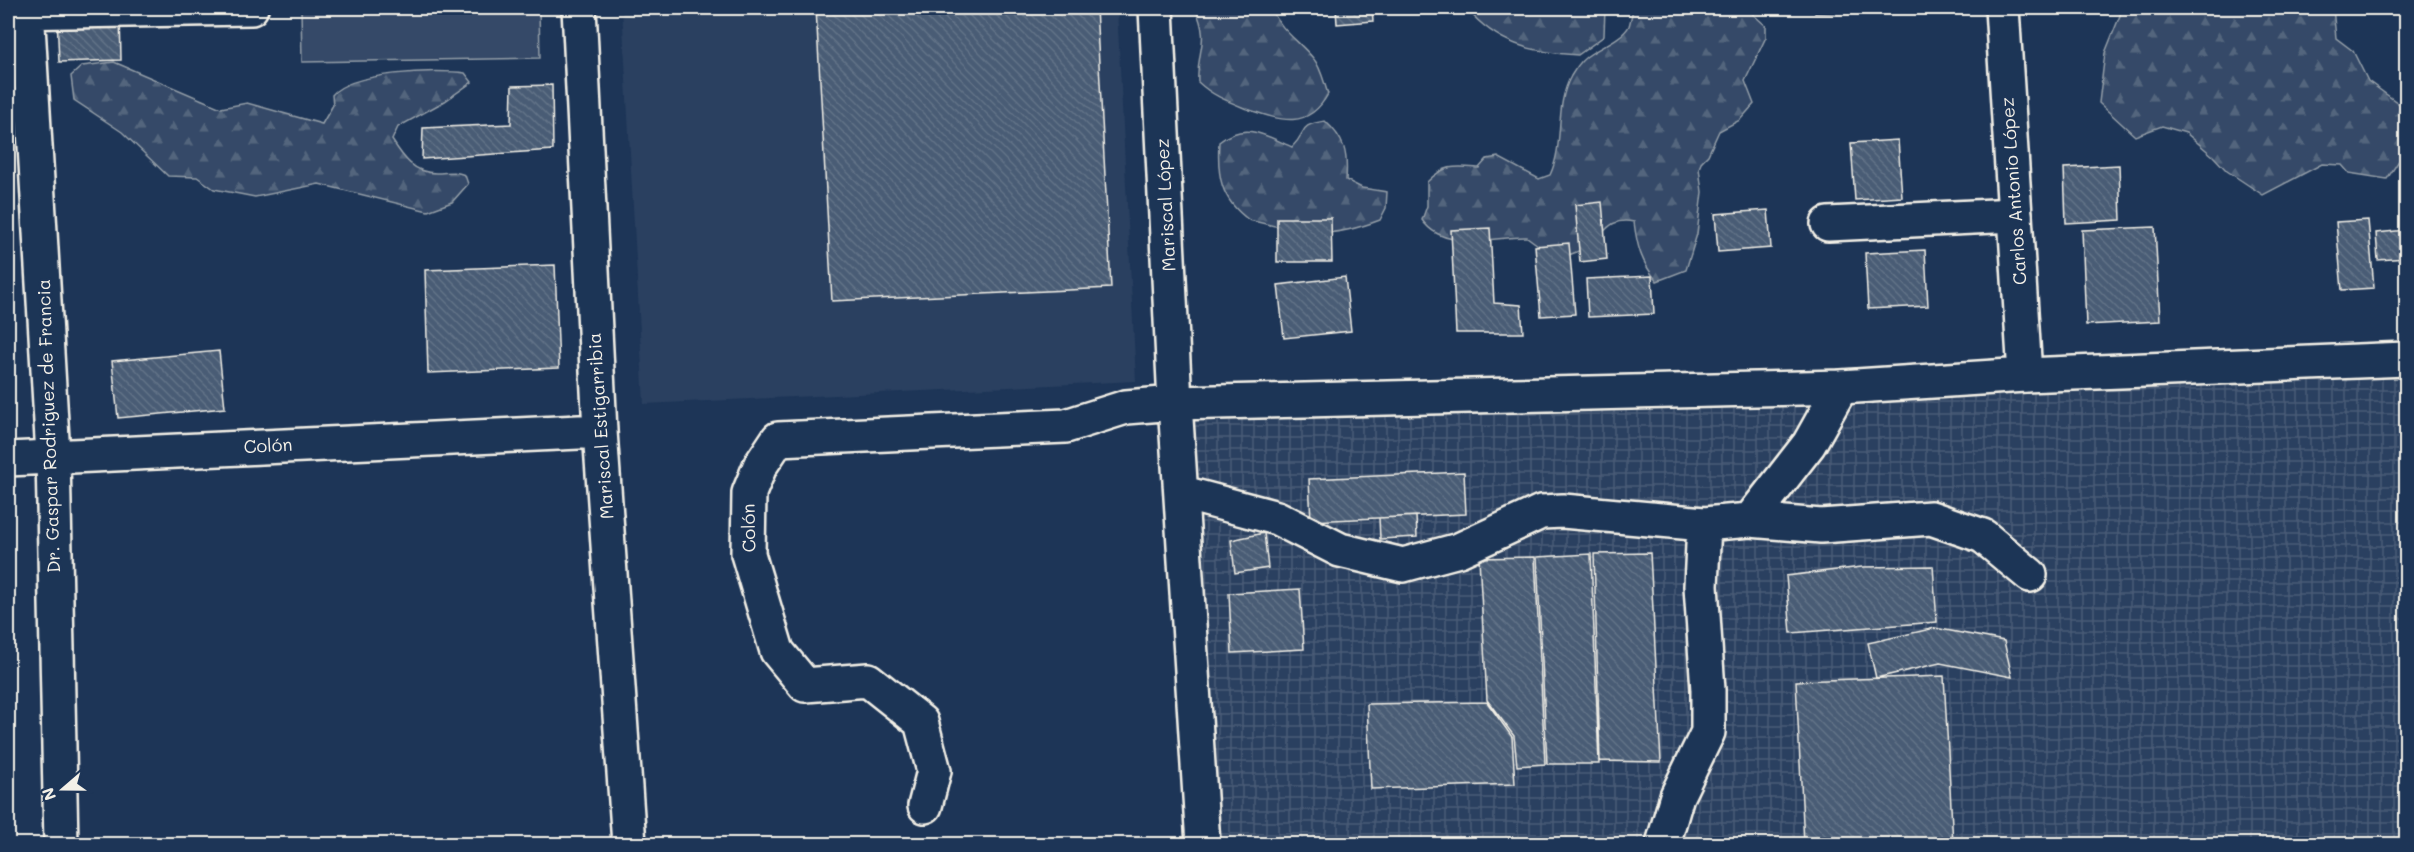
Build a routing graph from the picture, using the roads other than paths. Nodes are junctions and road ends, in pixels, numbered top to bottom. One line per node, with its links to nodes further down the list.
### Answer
1 (251, 8): 5 (street)
2 (579, 8): 12 (street, Mariscal Estigarribia)
3 (1156, 8): 11 (street, Mariscal López)
4 (2002, 8): 6 (street, Carlos Antonio López)
5 (21, 11): 13 (street, Dr. Gaspar Rodriguez de Francia)
6 (2015, 215): 7 (street); 9 (street, Carlos Antonio López)
7 (1828, 224)
8 (2406, 359): 9 (street)
9 (2025, 375): 10 (street)
10 (1841, 387): 11 (street); 16 (street)
11 (1175, 404): 15 (street, Mariscal López); 19 (street, Colón)
12 (600, 431): 13 (street, Colón); 21 (street, Mariscal Estigarribia)
13 (53, 456): 14 (street, Colón); 20 (street, Dr. Gaspar Rodriguez de Francia)
14 (8, 459)
15 (1183, 493): 17 (street); 22 (street, Mariscal López)
16 (1750, 520): 17 (street); 18 (street)
17 (1704, 524): 23 (street)
18 (2030, 575)
19 (925, 806)
20 (61, 844)
21 (629, 844)
22 (1203, 844)
23 (1663, 844)

